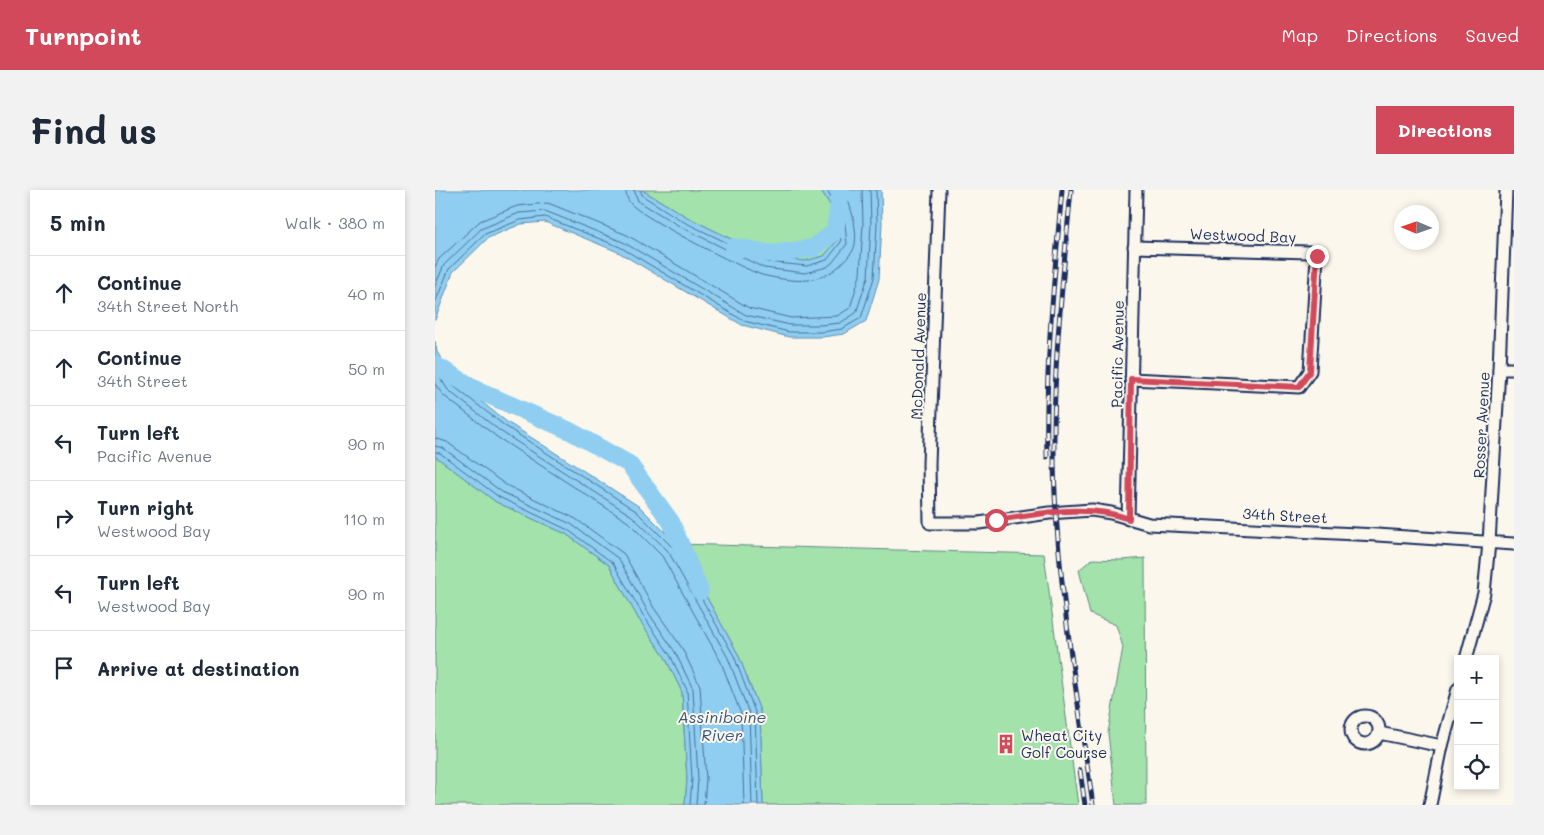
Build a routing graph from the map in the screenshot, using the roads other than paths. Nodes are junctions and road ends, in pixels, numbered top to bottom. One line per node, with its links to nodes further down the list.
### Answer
1 (939, 190): 9 (street, McDonald Avenue)
2 (1136, 190): 4 (street, Pacific Avenue)
3 (1506, 190): 5 (street, Rosser Avenue)
4 (1134, 246): 7 (street, Pacific Avenue); 7 (street, Westwood Bay)
5 (1499, 369): 6 (street); 10 (street, Rosser Avenue)
6 (1514, 369)
7 (1131, 379): 8 (street, Pacific Avenue)
8 (1129, 519): 9 (street, 34th Street); 10 (street, 34th Street)
9 (930, 523)
10 (1489, 543): 11 (street, 34th Street); 12 (street, Rosser Avenue)
11 (1514, 544)
12 (1467, 655)
13 (1455, 700): 15 (street)
14 (1379, 733): 15 (street)
15 (1442, 746): 16 (street)
16 (1430, 805)

